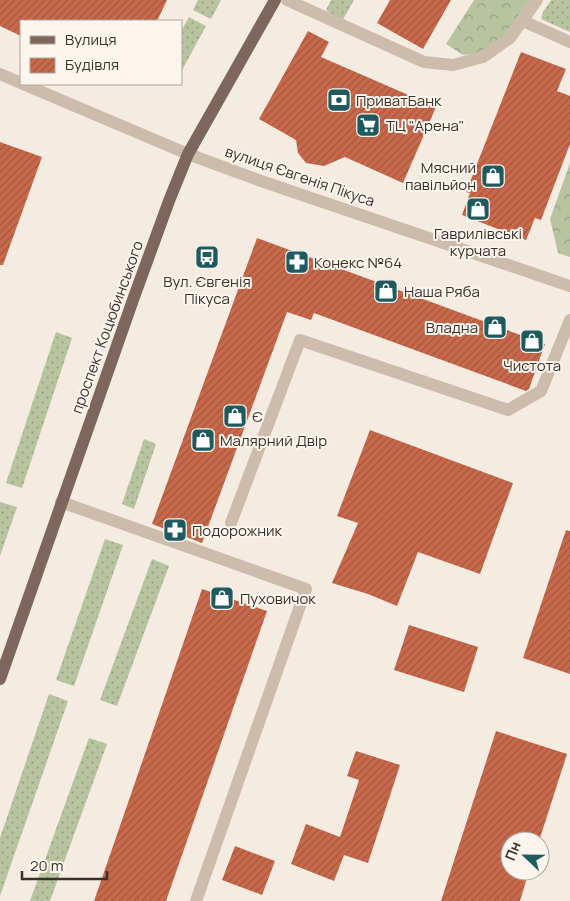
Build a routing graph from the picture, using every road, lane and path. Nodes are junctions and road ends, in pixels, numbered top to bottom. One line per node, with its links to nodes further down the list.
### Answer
1 (275, 0): 9 (main road, проспект Коцюбинського)
2 (287, 0): 4 (street)
3 (537, 0): 4 (street)
4 (523, 21): 5 (street)
5 (570, 42)
6 (0, 74): 7 (street, вулиця Євгенія Пікуса)
7 (20, 82)
8 (27, 85): 9 (street, вулиця Євгенія Пікуса)
9 (188, 154): 10 (street, вулиця Євгенія Пікуса); 12 (main road, проспект Коцюбинського)
10 (570, 286)
11 (570, 320): 13 (street)
12 (61, 502): 14 (main road, проспект Коцюбинського); 15 (street)
13 (231, 523)
14 (0, 678)
15 (196, 901)

